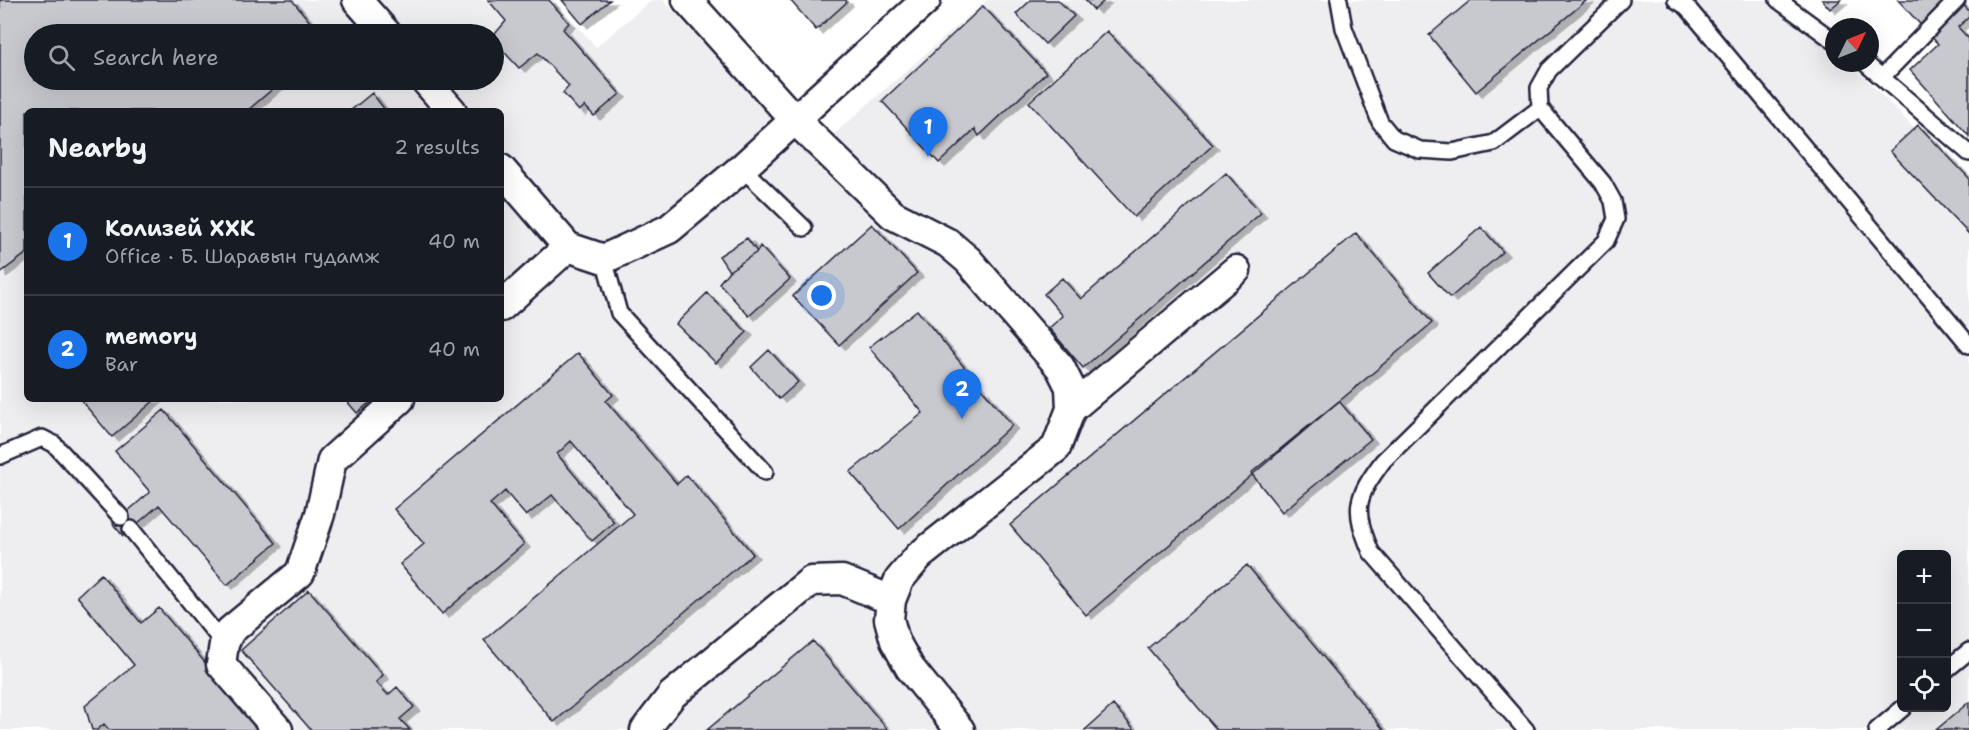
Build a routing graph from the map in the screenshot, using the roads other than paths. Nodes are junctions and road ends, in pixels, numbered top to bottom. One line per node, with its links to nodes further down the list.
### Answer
1 (357, 0): 9 (street)
2 (687, 0): 16 (street)
3 (926, 0): 16 (street)
4 (1339, 0): 15 (lane)
5 (1621, 0): 15 (lane)
6 (1676, 0): 25 (lane)
7 (1778, 0): 10 (lane)
8 (1957, 0): 12 (lane)
9 (378, 24)
10 (1825, 34)
11 (1877, 72): 12 (lane)
12 (1883, 76): 17 (lane)
13 (434, 90): 14 (street)
14 (449, 108)
15 (1540, 108): 40 (lane)
16 (794, 119): 18 (street); 27 (street)
17 (1969, 153)
18 (742, 168): 20 (lane); 22 (street)
19 (504, 172): 21 (street)
20 (804, 228)
21 (568, 247): 22 (street); 24 (street)
22 (604, 259): 29 (lane)
23 (1236, 270): 27 (street)
24 (504, 304)
25 (1969, 345)
26 (397, 402): 33 (street)
27 (1071, 410): 32 (street)
28 (0, 456): 30 (lane)
29 (765, 472)
30 (121, 517)
31 (131, 529): 33 (lane)
32 (891, 600): 38 (street); 39 (street)
33 (224, 644): 37 (street)
34 (1969, 651): 35 (lane)
35 (1951, 667)
36 (1898, 712): 41 (lane)
37 (278, 730)
38 (645, 730)
39 (960, 730)
40 (1526, 730)
41 (1877, 730)

